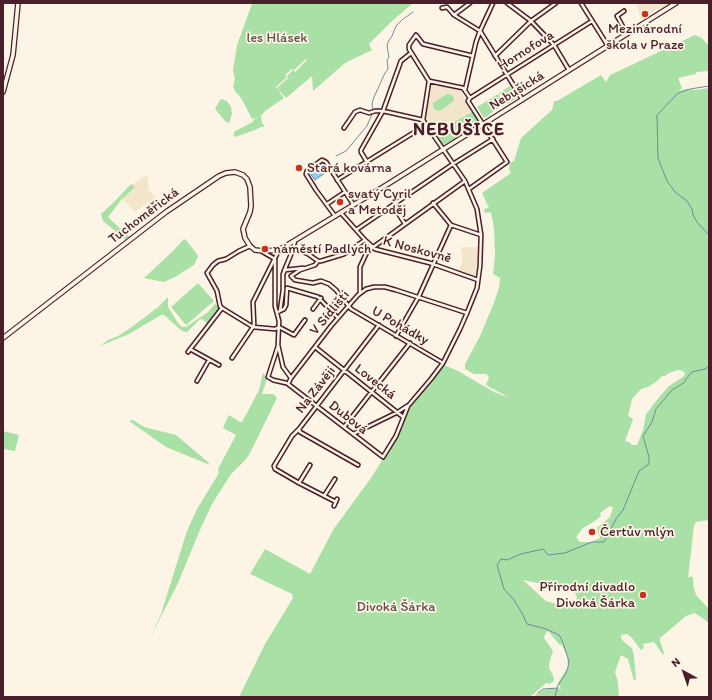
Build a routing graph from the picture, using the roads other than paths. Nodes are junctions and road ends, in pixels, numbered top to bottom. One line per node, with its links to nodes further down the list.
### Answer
1 (18, 3): 24 (street)
2 (470, 3): 10 (street)
3 (494, 3): 13 (street)
4 (507, 3): 11 (street)
5 (556, 3): 11 (street)
6 (581, 3): 12 (street)
7 (676, 3): 14 (street, Nebušická)
8 (442, 8): 10 (street)
9 (624, 12): 14 (street)
10 (454, 15): 13 (street)
11 (530, 21): 15 (street); 19 (street)
12 (592, 21): 15 (street, Hornofova); 16 (street)
13 (480, 31): 18 (street); 19 (street)
14 (627, 34): 16 (street, Nebušická)
15 (554, 45): 20 (street); 21 (street, Hornofova)
16 (608, 46): 20 (street, Nebušická)
17 (411, 52): 18 (street); 22 (street); 27 (street)
18 (473, 56): 23 (street)
19 (495, 56): 21 (street)
20 (569, 70): 26 (street, Nebušická)
21 (507, 75): 25 (street, Hornofova); 26 (street)
22 (429, 81): 23 (street); 28 (street)
23 (465, 91): 25 (street)
24 (3, 92)
25 (470, 98): 29 (street)
26 (523, 100): 29 (street, Nebušická)
27 (383, 111): 28 (street); 31 (street); 34 (street)
28 (422, 120): 30 (street)
29 (484, 124): 32 (street); 33 (street, Nebušická)
30 (426, 125): 33 (street); 34 (street)
31 (344, 128)
32 (493, 139): 35 (street); 38 (street)
33 (442, 149): 35 (street); 42 (street, Nebušická)
34 (367, 162): 36 (street)
35 (453, 164): 37 (street); 43 (street)
36 (337, 180): 39 (street); 41 (street)
37 (464, 181): 38 (street); 40 (street)
38 (469, 189): 49 (street)
39 (345, 192): 41 (street); 42 (street)
40 (434, 203): 46 (street); 47 (street)
41 (327, 204): 45 (street)
42 (353, 204): 44 (street, Nebušická)
43 (392, 205): 46 (street); 48 (street)
44 (341, 212): 45 (street, Nebušická); 48 (street, K Noskovně)
45 (335, 216): 51 (street, Nebušická)
46 (405, 224): 53 (street)
47 (451, 225): 49 (street); 59 (street)
48 (356, 230): 50 (street, K Noskovně)
49 (481, 234): 62 (street)
50 (365, 240): 53 (street, K Noskovně); 58 (street)
51 (295, 241): 54 (street); 55 (street)
52 (250, 246): 56 (street); 67 (street); 77 (street, Tuchoměřická)
53 (372, 248): 59 (street, K Noskovně); 63 (street)
54 (279, 250): 55 (street); 56 (street); 57 (street)
55 (292, 250): 58 (street); 61 (street)
56 (263, 251): 57 (street)
57 (274, 259): 69 (street); 74 (street)
58 (318, 261): 60 (street)
59 (433, 264): 62 (street, K Noskovně); 64 (street)
60 (305, 268): 61 (street); 66 (street, U Pohádky)
61 (283, 274): 69 (street)
62 (478, 280): 70 (street)
63 (360, 293): 64 (street, V Sídlišti); 66 (street, V Sídlišti)
64 (418, 296): 70 (street, V Sídlišti); 76 (street)
65 (320, 298): 68 (street); 69 (street); 71 (street)
66 (348, 306): 71 (street, V Sídlišti); 73 (street, U Pohádky)
67 (222, 308): 74 (street); 82 (street)
68 (313, 309)
69 (279, 311): 75 (street)
70 (467, 313): 83 (street)
71 (338, 318): 80 (street, V Sídlišti)
72 (305, 320): 75 (street)
73 (378, 325): 76 (street, U Pohádky); 85 (street, Na Závěji)
74 (253, 327): 75 (street); 81 (street)
75 (279, 327): 79 (street)
76 (396, 336): 78 (street, U Pohádky)
77 (3, 338)
78 (410, 343): 83 (street, U Pohádky); 89 (street)
79 (278, 346): 86 (street); 88 (street)
80 (315, 347): 85 (street, Lovecká); 86 (street, V Sídlišti)
81 (232, 358)
82 (209, 360): 84 (street); 87 (street)
83 (443, 363): 91 (street)
84 (219, 365)
85 (344, 370): 89 (street, Lovecká); 90 (street, Na Závěji)
86 (291, 378): 90 (street, Dubová)
87 (197, 381)
88 (286, 383)
89 (372, 392): 92 (street, Lovecká); 94 (street)
90 (316, 406): 94 (street, Dubová); 95 (street, Na Závěji)
91 (408, 406): 92 (street); 93 (street)
92 (398, 412): 93 (street, Lovecká); 96 (street)
93 (403, 417): 96 (street, Dubová)
94 (344, 427): 96 (street, Dubová)
95 (299, 429): 98 (street); 100 (street, Na Závěji)
96 (353, 434)
97 (310, 465): 100 (street)
98 (358, 465)
99 (335, 479): 101 (street)
100 (299, 483): 101 (street)
101 (324, 496): 102 (street)
102 (334, 506)

